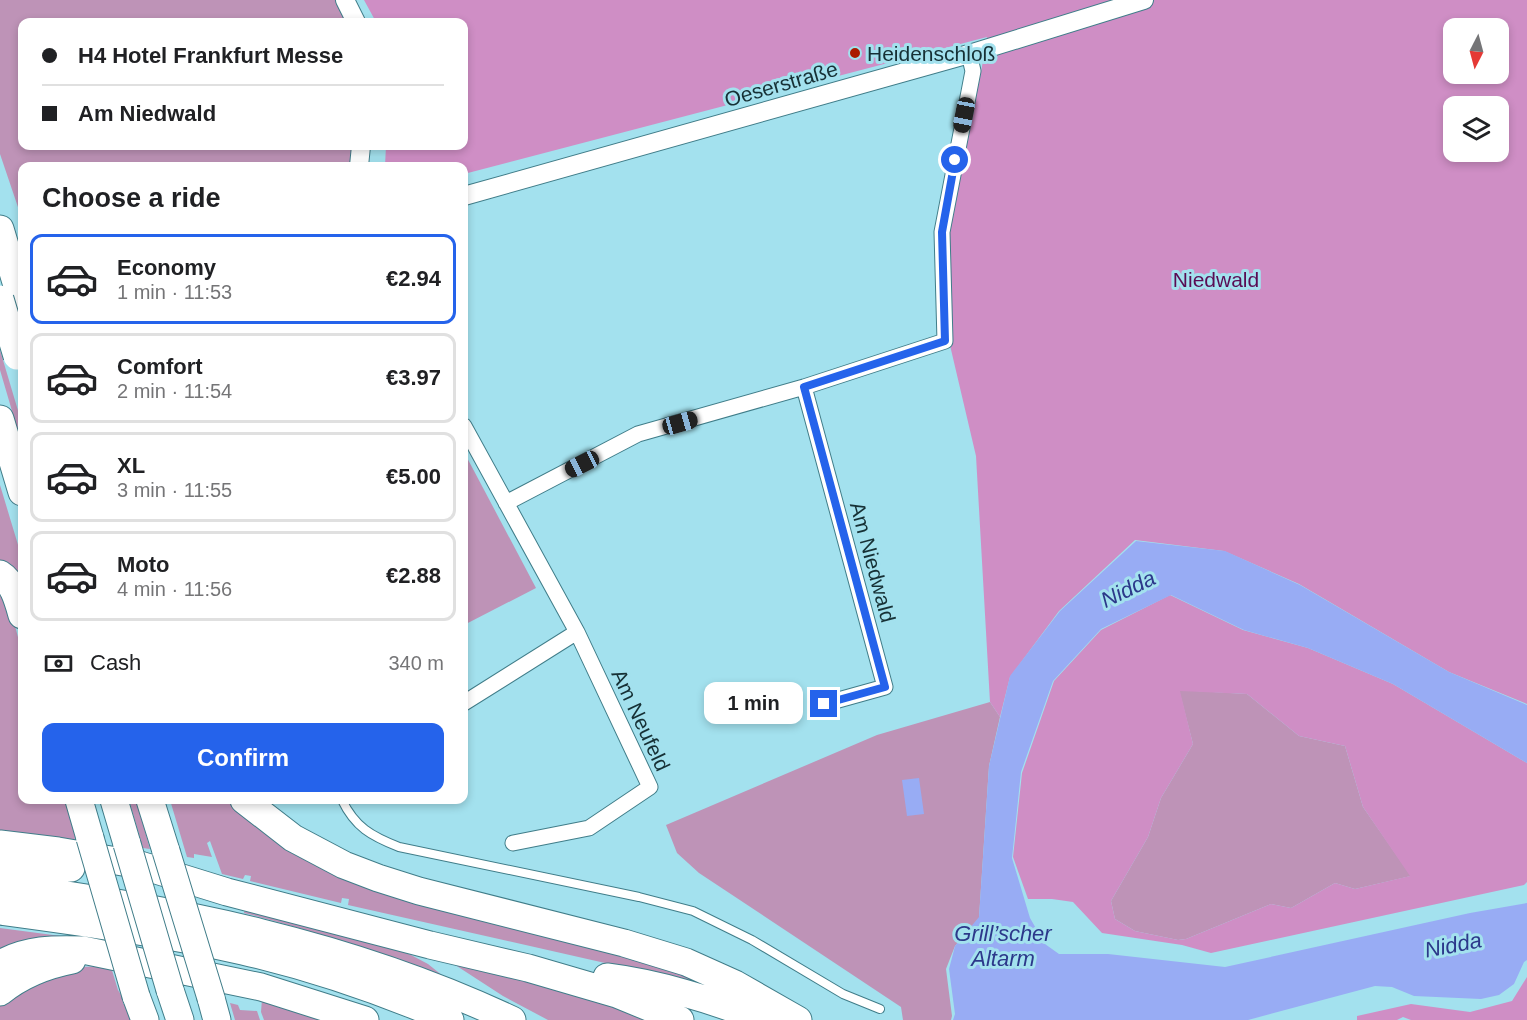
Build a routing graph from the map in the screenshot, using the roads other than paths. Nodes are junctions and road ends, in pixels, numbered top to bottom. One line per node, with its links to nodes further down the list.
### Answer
1 (345, 0): 3 (street)
2 (1144, 0): 4 (street, Oeserstraße)
3 (354, 18)
4 (969, 54): 5 (street, Oeserstraße); 9 (street)
5 (468, 195)
6 (0, 229): 7 (highway)
7 (13, 295): 8 (highway, bridge)
8 (18, 345)
9 (804, 387): 13 (street); 18 (street, Am Niedwald)
10 (0, 419): 12 (highway)
11 (468, 433): 13 (street, Am Neufeld)
12 (18, 479)
13 (506, 503): 16 (street, Am Neufeld)
14 (0, 574): 15 (highway)
15 (18, 604)
16 (577, 632): 17 (street); 24 (street, Am Neufeld)
17 (468, 700)
18 (824, 704)
19 (80, 804): 36 (highway, bridge)
20 (115, 804): 39 (highway, bridge)
21 (151, 804): 37 (highway, bridge)
22 (344, 804): 38 (lane)
23 (264, 809): 45 (highway)
24 (513, 843)
25 (0, 844): 30 (highway)
26 (0, 857): 28 (highway)
27 (0, 868): 28 (highway)
28 (106, 869): 30 (highway)
29 (0, 886): 42 (highway)
30 (227, 892): 34 (highway)
31 (0, 911): 41 (highway)
32 (130, 959): 33 (highway); 35 (highway); 40 (highway)
33 (0, 964)
34 (528, 968): 43 (highway); 44 (highway)
35 (0, 992)
36 (140, 1008)
37 (214, 1009)
38 (879, 1009)
39 (180, 1020)
40 (364, 1020)
41 (450, 1020)
42 (512, 1020)
43 (680, 1020)
44 (763, 1020)
45 (798, 1020)

